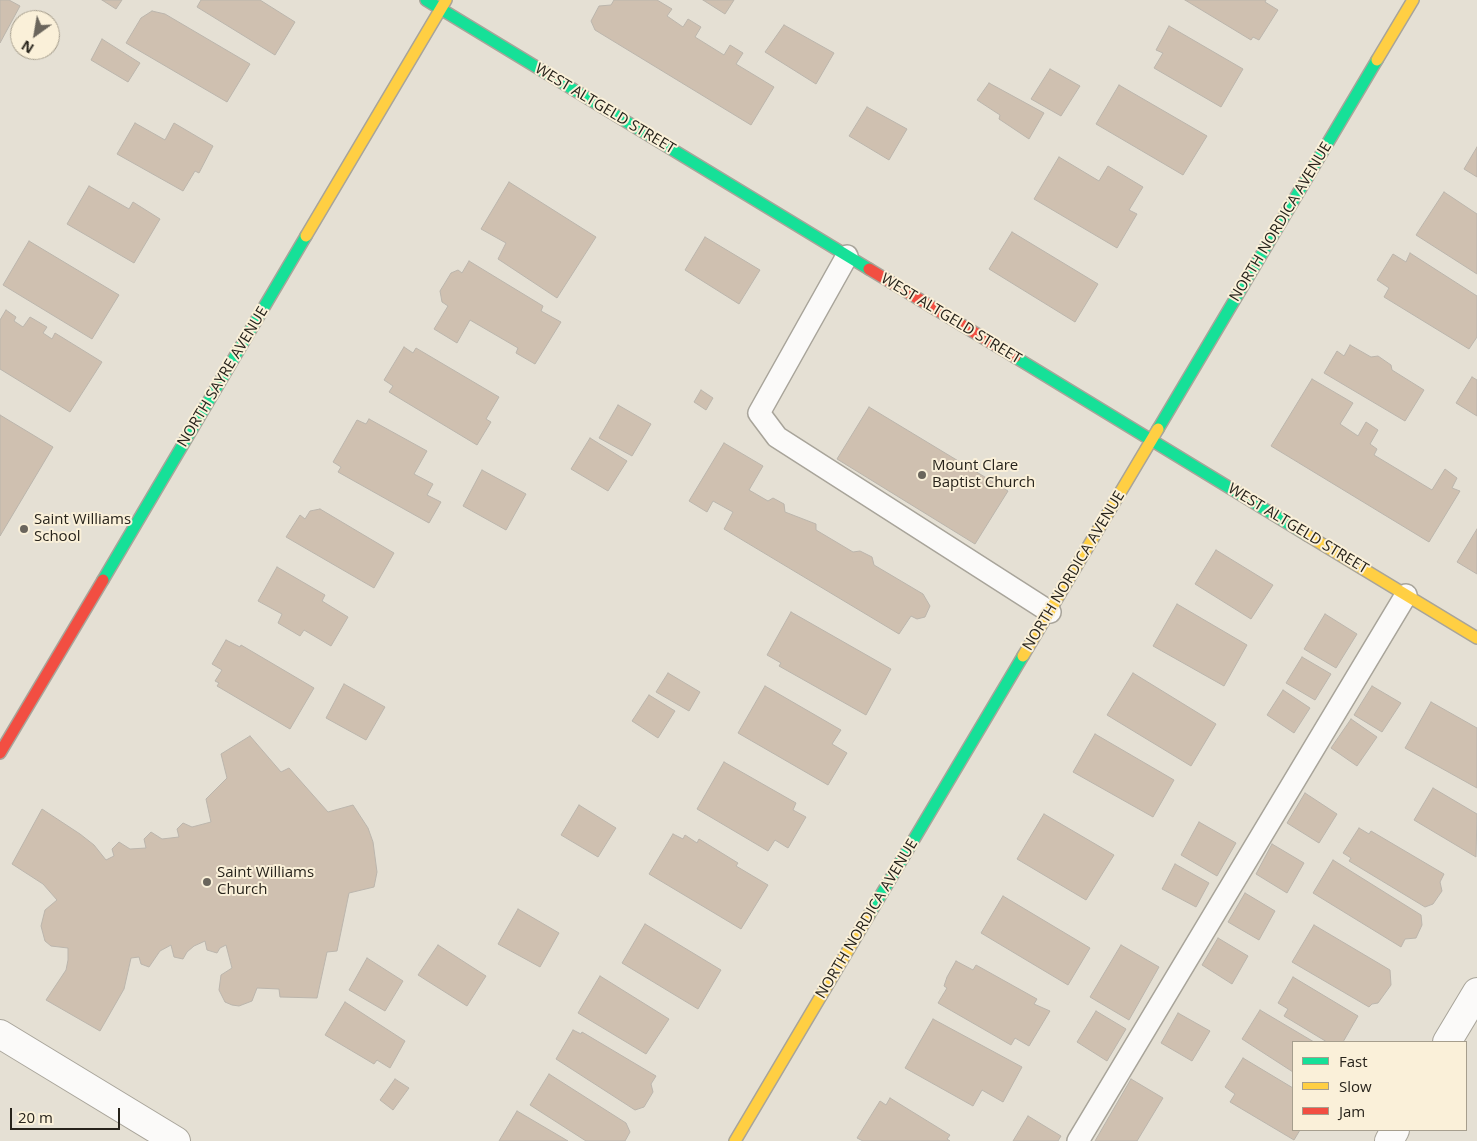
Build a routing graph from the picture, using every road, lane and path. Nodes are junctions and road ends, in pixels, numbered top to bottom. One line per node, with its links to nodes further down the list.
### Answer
1 (426, 0): 3 (street, WEST ALTGELD STREET)
2 (1413, 0): 5 (street, NORTH NORDICA AVENUE)
3 (443, 4): 4 (street, WEST ALTGELD STREET); 9 (street, NORTH SAYRE AVENUE)
4 (847, 256): 5 (street, WEST ALTGELD STREET); 7 (lane)
5 (1151, 440): 6 (street, WEST ALTGELD STREET); 7 (street, NORTH NORDICA AVENUE)
6 (1406, 595): 8 (street, WEST ALTGELD STREET); 15 (lane)
7 (1050, 612): 14 (street, NORTH NORDICA AVENUE)
8 (1477, 638)
9 (0, 753)
10 (1477, 992): 12 (street)
11 (0, 1034): 13 (street)
12 (1448, 1041)
13 (176, 1141)
14 (735, 1141)
15 (1078, 1141)

